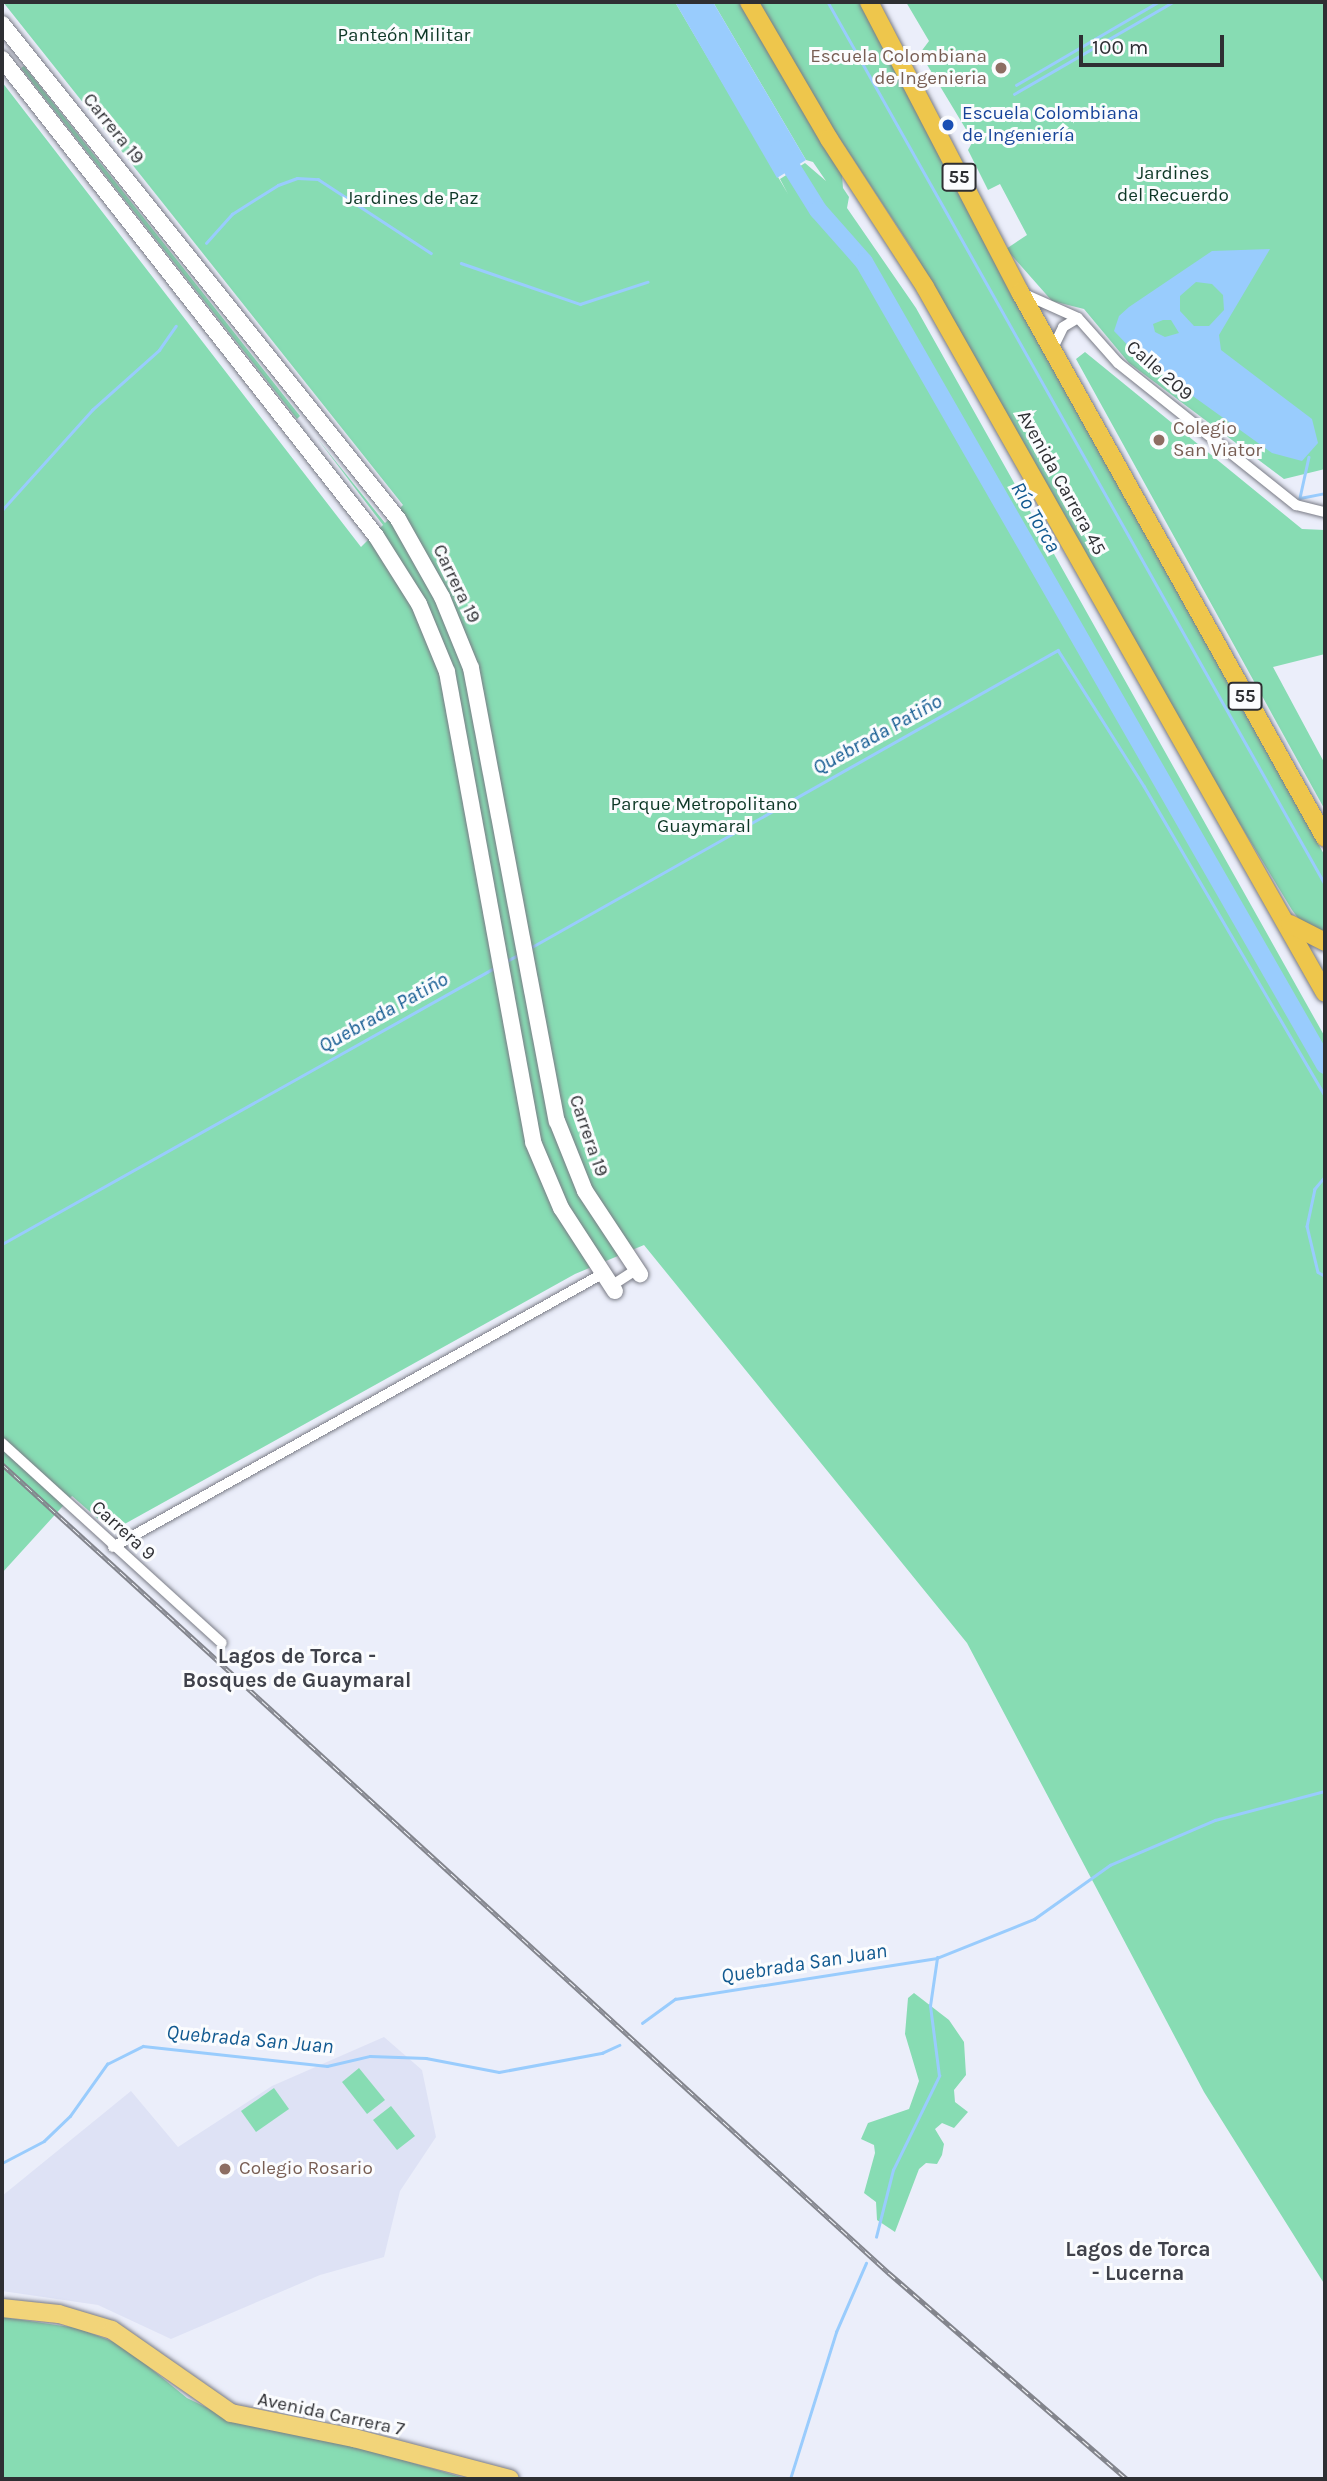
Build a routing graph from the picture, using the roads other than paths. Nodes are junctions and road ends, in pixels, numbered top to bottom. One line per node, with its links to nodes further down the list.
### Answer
1 (749, 2): 10 (highway, Avenida Carrera 45)
2 (869, 2): 5 (highway, 55)
3 (2, 24): 13 (main road, Carrera 19)
4 (2, 59): 14 (main road)
5 (1020, 292): 6 (street, Calle 209); 7 (highway, 55)
6 (1078, 318): 7 (street); 8 (street, Calle 209)
7 (1052, 350): 9 (highway, 55)
8 (1325, 512)
9 (1325, 838)
10 (1284, 920): 11 (highway); 12 (highway, Avenida Carrera 45)
11 (1325, 943)
12 (1325, 993)
13 (638, 1272): 14 (street)
14 (609, 1284): 16 (street)
15 (2, 1443): 16 (street, Carrera 9)
16 (113, 1547): 17 (street, Carrera 9)
17 (222, 1643)
18 (2, 2308): 19 (main road, Avenida Carrera 7)
19 (510, 2479)

